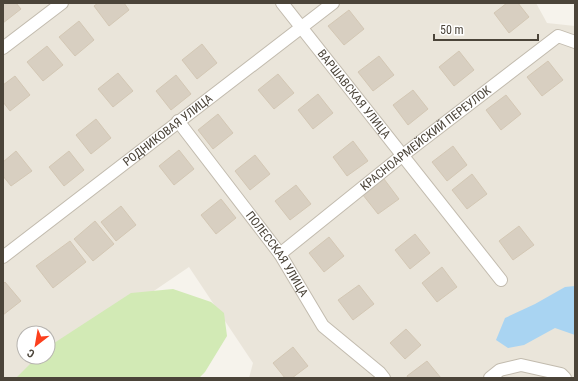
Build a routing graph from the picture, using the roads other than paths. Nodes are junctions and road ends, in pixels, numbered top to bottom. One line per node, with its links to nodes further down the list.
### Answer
1 (62, 3): 6 (street)
2 (282, 3): 4 (street, ВАРШАВСКАЯ УЛИЦА)
3 (333, 3): 4 (street, РОДНИКОВАЯ УЛИЦА)
4 (301, 28): 7 (street, РОДНИКОВАЯ УЛИЦА); 8 (street, ВАРШАВСКАЯ УЛИЦА)
5 (575, 42): 8 (street, КРАСНОАРМЕЙСКИЙ ПЕРЕУЛОК)
6 (3, 48)
7 (178, 122): 9 (street, ПОЛЕССКАЯ УЛИЦА); 10 (street, РОДНИКОВАЯ УЛИЦА)
8 (403, 155): 9 (street, КРАСНОАРМЕЙСКИЙ ПЕРЕУЛОК); 11 (street, ВАРШАВСКАЯ УЛИЦА)
9 (280, 254): 13 (street, ПОЛЕССКАЯ УЛИЦА)
10 (3, 257)
11 (501, 280)
12 (563, 376): 14 (street)
13 (384, 378)
14 (490, 378)

